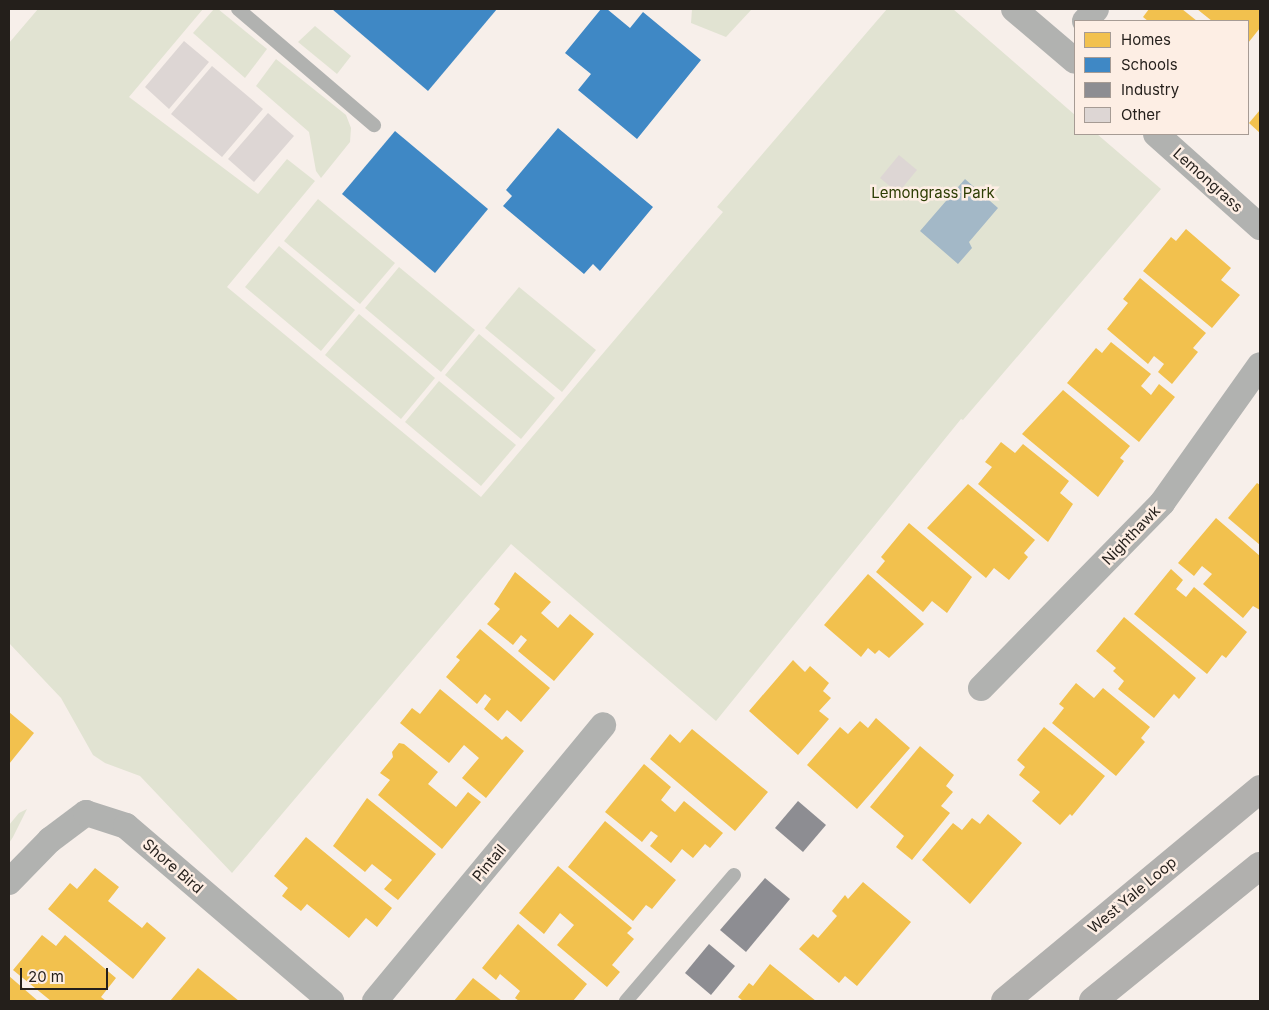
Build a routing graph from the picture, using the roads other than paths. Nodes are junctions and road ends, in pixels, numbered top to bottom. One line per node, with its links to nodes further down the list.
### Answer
1 (238, 9): 6 (lane)
2 (1014, 9): 5 (street)
3 (1096, 9): 4 (street)
4 (1087, 20)
5 (1071, 48)
6 (374, 125)
7 (1157, 135): 8 (street, Lemongrass)
8 (1260, 227)
9 (1260, 365): 10 (street, Nighthawk)
10 (981, 688)
11 (603, 725): 17 (street, Pintail)
12 (1260, 789): 19 (main road, West Yale Loop)
13 (1260, 866): 20 (main road)
14 (734, 875): 18 (lane)
15 (9, 882): 16 (street, Shore Bird)
16 (331, 1001)
17 (375, 1001)
18 (626, 1001)
19 (1005, 1001)
20 (1093, 1001)

